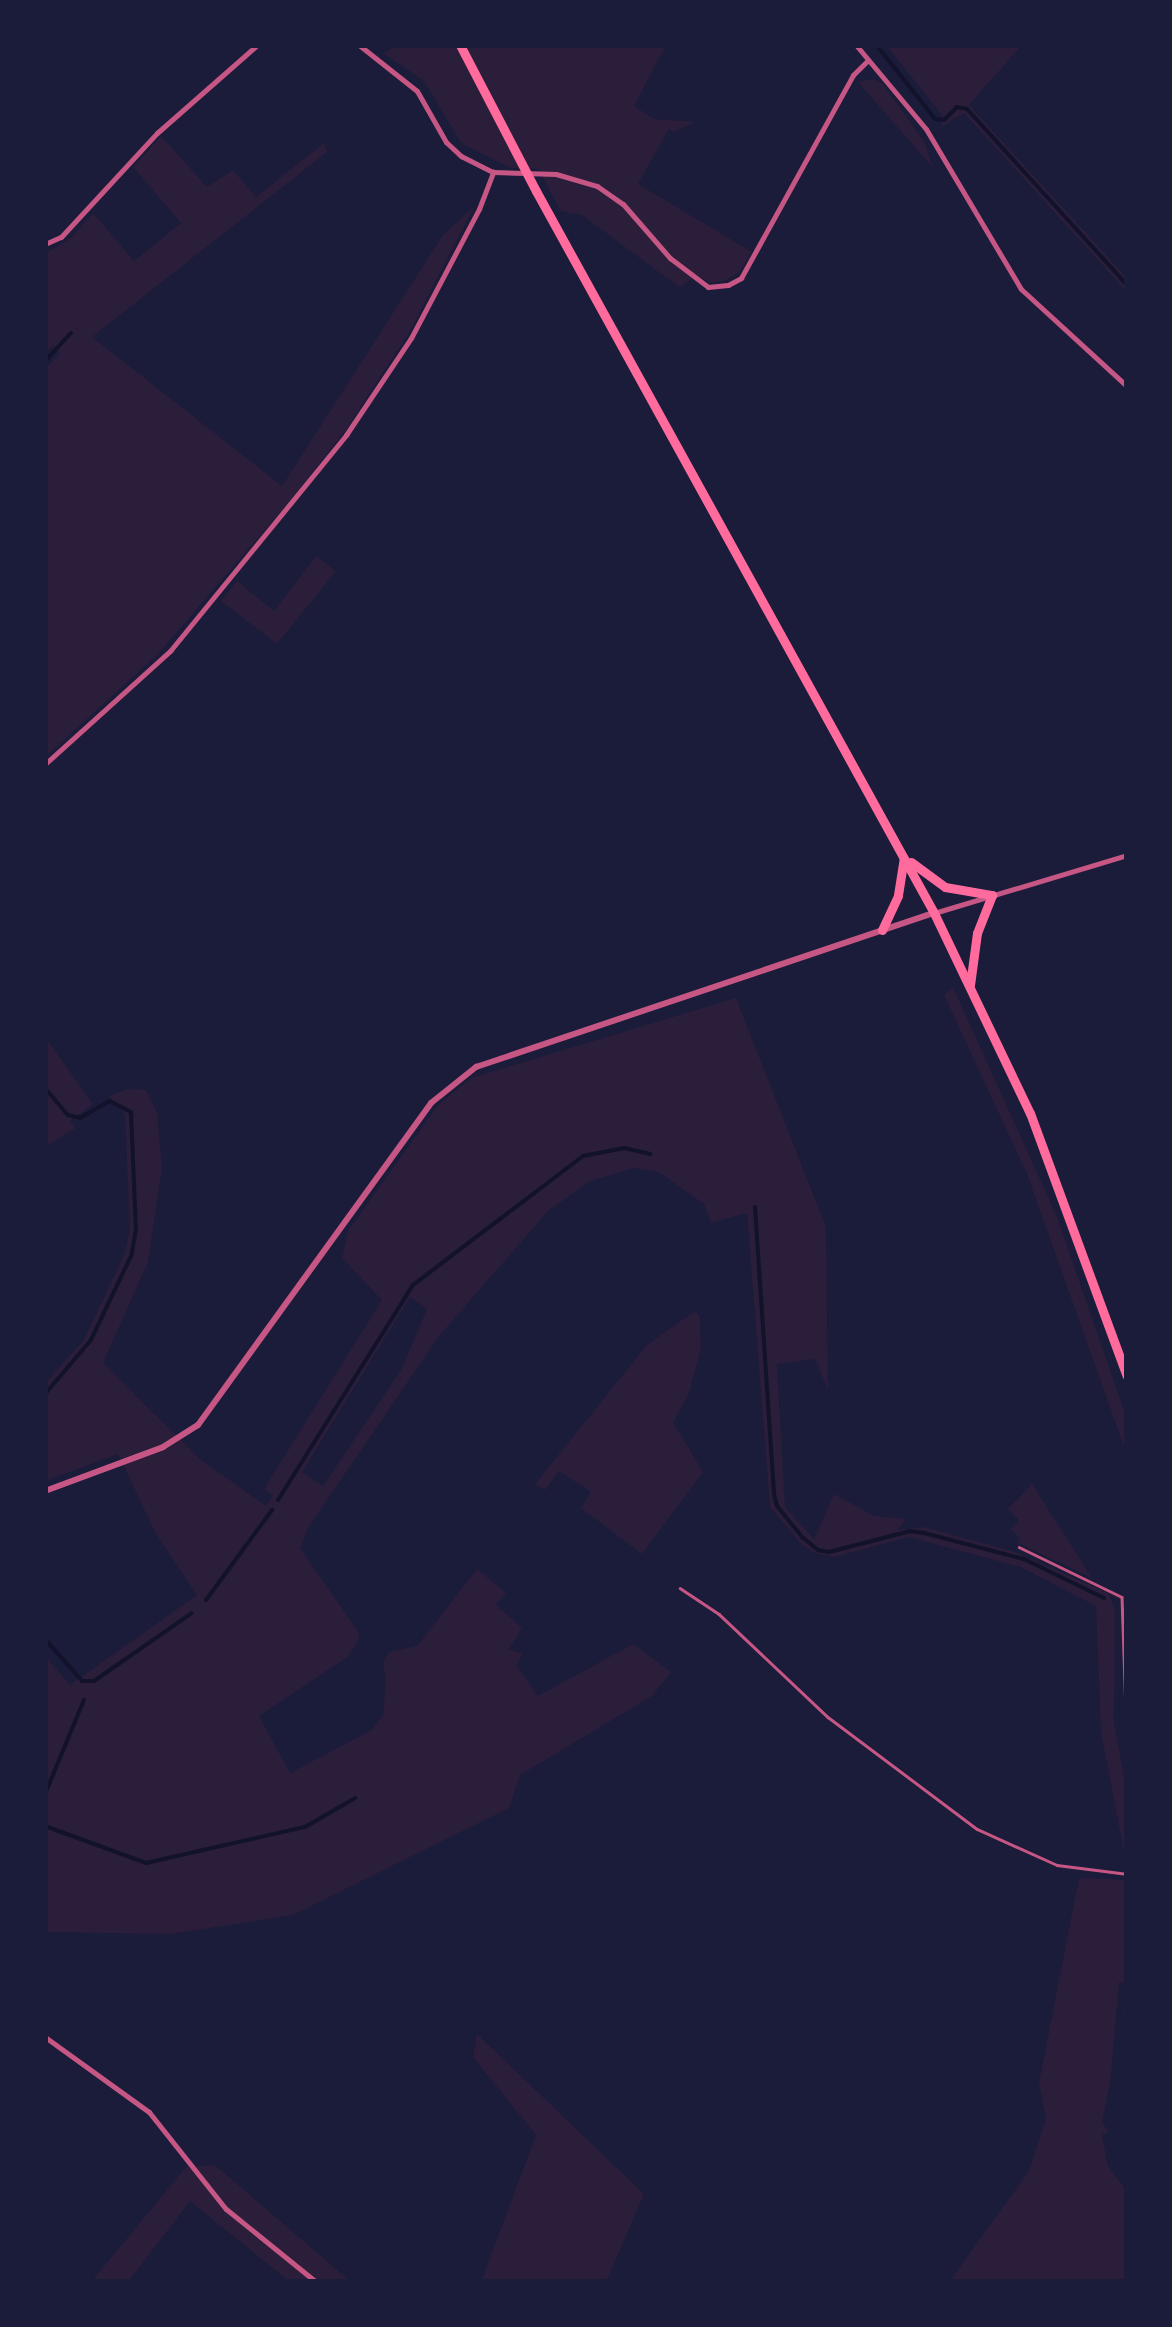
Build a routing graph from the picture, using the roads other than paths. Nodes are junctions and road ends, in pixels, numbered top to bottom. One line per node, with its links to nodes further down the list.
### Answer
1 (257, 45): 7 (street)
2 (359, 45): 6 (street)
3 (460, 45): 11 (main road)
4 (856, 45): 5 (street)
5 (868, 60): 6 (street); 8 (street)
6 (494, 172): 9 (street)
7 (45, 244)
8 (1127, 386)
9 (45, 764)
10 (1127, 854): 12 (street)
11 (904, 856): 12 (main road); 13 (main road); 14 (main road)
12 (992, 895): 13 (street); 15 (main road)
13 (934, 913): 14 (street); 15 (main road)
14 (882, 930): 17 (street)
15 (970, 988): 16 (main road)
16 (1127, 1376)
17 (45, 1491)
18 (1019, 1548): 20 (lane)
19 (680, 1588): 21 (lane)
20 (1127, 1738)
21 (1127, 1874)
22 (45, 2037): 23 (street)
23 (316, 2282)

